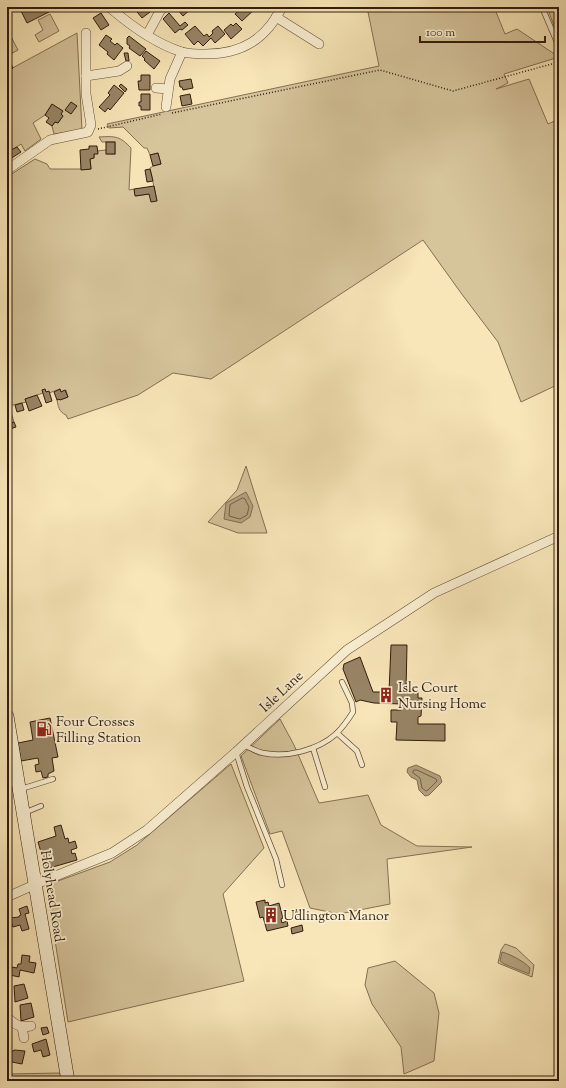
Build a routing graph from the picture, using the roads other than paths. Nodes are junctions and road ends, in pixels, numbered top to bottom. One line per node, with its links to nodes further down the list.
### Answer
1 (109, 7): 7 (street)
2 (164, 7): 7 (street)
3 (282, 7): 5 (street)
4 (542, 7): 9 (lane)
5 (276, 17): 8 (street); 10 (street)
6 (86, 33): 12 (street)
7 (147, 35): 10 (street)
8 (319, 44)
9 (559, 47)
10 (182, 52): 14 (street)
11 (127, 66): 12 (street)
12 (86, 76): 16 (street)
13 (156, 88): 14 (street)
14 (168, 88): 15 (street)
15 (167, 111)
16 (7, 170)
17 (559, 536): 21 (street, Isle Lane)
18 (342, 682): 20 (lane)
19 (7, 716): 23 (main road, Holyhead Road)
20 (337, 733): 22 (lane); 25 (lane)
21 (243, 745): 22 (lane); 24 (street, Isle Lane)
22 (313, 748): 27 (lane)
23 (10, 750): 28 (main road, Holyhead Road)
24 (236, 752): 31 (street, Isle Lane); 32 (lane)
25 (362, 766)
26 (53, 779): 28 (lane)
27 (325, 787)
28 (20, 789): 30 (main road, Holyhead Road)
29 (41, 806): 30 (lane)
30 (23, 814): 31 (main road, Holyhead Road)
31 (36, 884): 33 (street, Isle Lane); 36 (main road, Holyhead Road)
32 (282, 886)
33 (7, 897)
34 (7, 1017): 35 (street)
35 (24, 1038)
36 (68, 1081)

